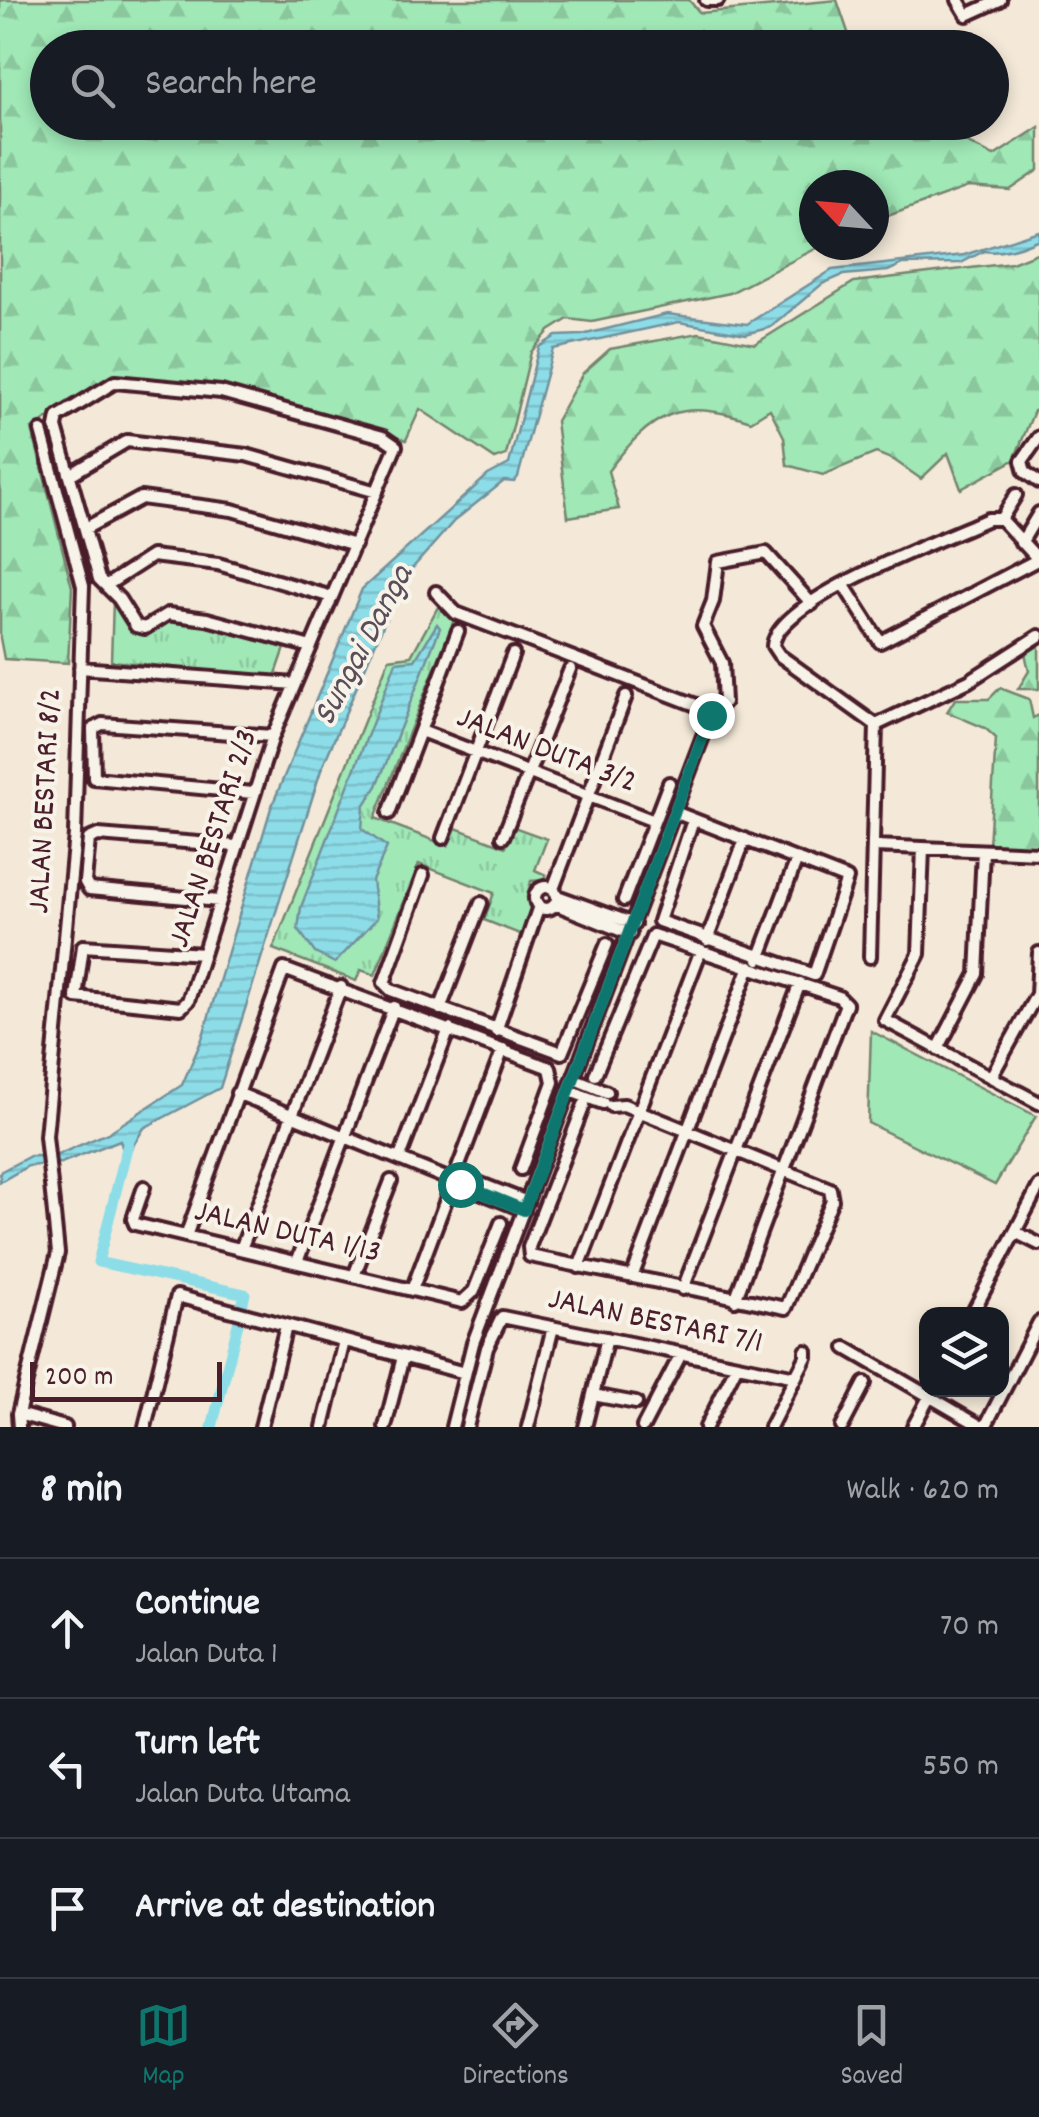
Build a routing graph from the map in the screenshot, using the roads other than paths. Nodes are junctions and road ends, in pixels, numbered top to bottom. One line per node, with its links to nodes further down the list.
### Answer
1 (706, 0): 2 (street)
2 (718, 0)
3 (958, 0): 4 (street)
4 (1000, 0)
5 (41, 431): 26 (street, JALAN BESTARI 8/2)
6 (1039, 437): 8 (street)
7 (70, 474): 9 (street); 9 (street, JALAN BESTARI 2/3); 13 (street)
8 (1039, 482)
9 (376, 492): 15 (street, JALAN BESTARI 2/3)
10 (1016, 495): 12 (street)
11 (1039, 514): 14 (street)
12 (1002, 519): 14 (street); 18 (street)
13 (86, 528): 15 (street); 17 (street)
14 (1022, 543): 16 (street)
15 (355, 545): 20 (street, JALAN BESTARI 2/3)
16 (1038, 559): 18 (street)
17 (107, 584): 20 (street); 24 (street)
18 (843, 584): 21 (street)
19 (436, 592): 30 (street)
20 (332, 597): 24 (street, JALAN BESTARI 2/3)
21 (812, 604): 30 (street); 31 (street)
22 (458, 631): 32 (street)
23 (1039, 636): 31 (street)
24 (311, 647): 28 (street, JALAN BESTARI 2/3)
25 (512, 654): 34 (street)
26 (80, 668): 28 (street); 123 (street, JALAN BESTARI 8/2)
27 (570, 669): 35 (street)
28 (296, 684): 33 (street, JALAN BESTARI 2/3)
29 (626, 696): 38 (street)
30 (710, 712): 40 (street)
31 (876, 726): 47 (street)
32 (420, 731): 34 (street, JALAN DUTA 3/2); 39 (street)
33 (273, 736): 37 (street, JALAN BESTARI 2/3); 37 (street)
34 (475, 752): 35 (street, JALAN DUTA 3/2); 44 (street)
35 (529, 772): 38 (street, JALAN DUTA 3/2); 43 (street)
36 (668, 784): 41 (street)
37 (253, 792): 46 (street, JALAN BESTARI 2/3)
38 (587, 795): 41 (street, JALAN DUTA 3/2); 53 (street)
39 (389, 813)
40 (677, 813): 45 (street); 57 (street)
41 (654, 821): 54 (street)
42 (692, 826): 59 (street)
43 (504, 837)
44 (442, 838)
45 (745, 839): 51 (street); 59 (street)
46 (236, 846): 55 (street, JALAN BESTARI 2/3); 55 (street)
47 (875, 846): 48 (street); 62 (street)
48 (922, 848): 49 (street); 71 (street)
49 (983, 850): 50 (street); 71 (street)
50 (1039, 854)
51 (797, 859): 63 (street); 63 (street)
52 (423, 874): 68 (street)
53 (549, 898): 57 (street); 70 (street)
54 (624, 900)
55 (219, 901): 61 (street, JALAN BESTARI 2/3)
56 (481, 903): 68 (street)
57 (632, 929): 75 (street)
58 (607, 944): 70 (street)
59 (704, 945): 63 (street); 73 (street); 79 (street)
60 (1039, 953): 66 (street)
61 (203, 954): 61 (street, JALAN BESTARI 2/3)
62 (870, 957)
63 (755, 962): 64 (street); 81 (street)
64 (800, 984): 83 (street); 86 (street)
65 (341, 987): 67 (street); 76 (street); 80 (street)
66 (1038, 995): 74 (street)
67 (394, 1008): 69 (street); 82 (street)
68 (440, 1010): 70 (street)
69 (448, 1029): 72 (street); 84 (street)
70 (496, 1031)
71 (938, 1049): 74 (street)
72 (503, 1050): 85 (street); 87 (street)
73 (595, 1074)
74 (991, 1077): 77 (street)
75 (573, 1085): 79 (street); 91 (street)
76 (236, 1093): 80 (street); 94 (street)
77 (1039, 1103)
78 (584, 1105): 98 (street)
79 (639, 1111): 81 (street); 98 (street)
80 (292, 1115): 82 (street); 96 (street)
81 (688, 1131): 83 (street); 100 (street)
82 (346, 1136): 84 (street); 97 (street)
83 (736, 1150): 86 (street); 101 (street)
84 (400, 1157): 87 (street)
85 (521, 1169)
86 (786, 1169): 103 (street); 103 (street)
87 (454, 1178): 91 (street); 102 (street)
88 (391, 1180): 99 (street)
89 (144, 1186): 94 (street, JALAN DUTA 1/13)
90 (1039, 1186): 93 (street)
91 (526, 1206): 115 (street)
92 (501, 1224): 102 (street, JALAN DUTA 1/13)
93 (1015, 1232): 95 (street); 104 (street)
94 (186, 1236): 96 (street, JALAN DUTA 1/13)
95 (1039, 1244)
96 (241, 1249): 97 (street, JALAN DUTA 1/13)
97 (297, 1262): 99 (street, JALAN DUTA 1/13)
98 (580, 1267): 100 (street)
99 (354, 1276): 102 (street, JALAN DUTA 1/13)
100 (632, 1278): 101 (street)
101 (683, 1289): 103 (street)
102 (412, 1290)
103 (735, 1300)
104 (976, 1307)
105 (1039, 1322): 140 (street)
106 (286, 1326): 109 (street); 127 (street); 128 (street)
107 (553, 1327): 108 (street, JALAN BESTARI 7/1); 132 (street, JALAN BESTARI 7/1); 133 (street)
108 (607, 1338): 112 (street, JALAN BESTARI 7/1); 119 (street)
109 (344, 1341): 113 (street); 129 (street)
110 (846, 1348): 118 (street)
111 (806, 1351): 116 (street)
112 (681, 1354): 114 (street, JALAN BESTARI 7/1); 135 (street)
113 (404, 1357): 115 (street); 130 (street)
114 (737, 1365): 116 (street, JALAN BESTARI 7/1); 136 (street)
115 (466, 1373): 131 (street)
116 (796, 1378): 137 (street)
117 (865, 1382): 138 (street)
118 (919, 1388)
119 (593, 1394): 122 (street); 134 (street)
120 (928, 1397): 139 (street)
121 (935, 1397): 140 (street)
122 (636, 1404)
123 (18, 1414): 124 (street); 125 (street, JALAN BESTARI 8/2); 126 (street)
124 (5, 1427)
125 (19, 1427)
126 (66, 1427)
127 (145, 1427)
128 (261, 1427)
129 (322, 1427)
130 (386, 1427)
131 (452, 1427)
132 (467, 1427)
133 (528, 1427)
134 (585, 1427)
135 (642, 1427)
136 (706, 1427)
137 (770, 1427)
138 (842, 1427)
139 (913, 1427)
140 (984, 1427)

